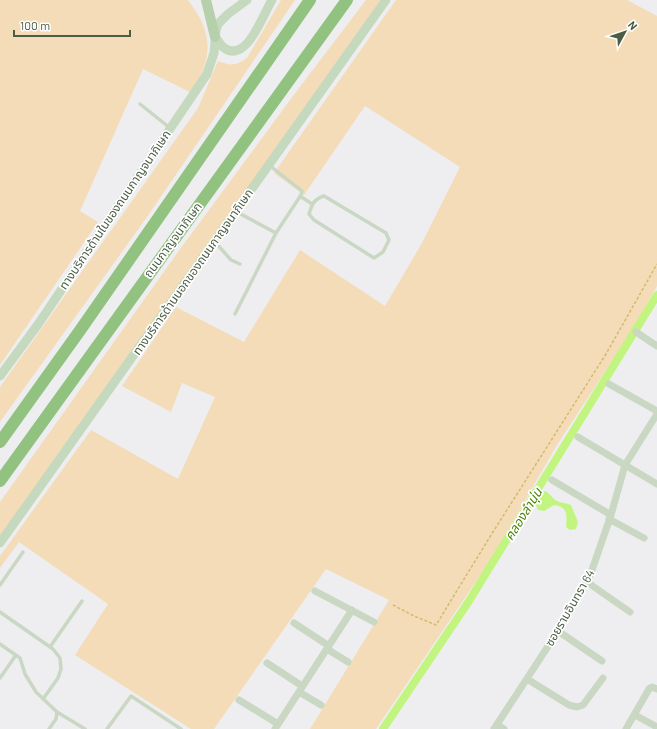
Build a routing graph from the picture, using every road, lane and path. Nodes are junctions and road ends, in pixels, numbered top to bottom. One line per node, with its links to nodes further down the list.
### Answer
1 (206, 0): 7 (main road)
2 (247, 0): 7 (main road, ทางบริการด้านในของถนนกาญจนาภิเษก)
3 (272, 0): 7 (main road)
4 (310, 0): 25 (highway, ถนนกาญจนาภิเษก)
5 (347, 0): 27 (highway, ถนนกาญจนาภิเษก)
6 (386, 0): 10 (main road, ทางบริการด้านนอกของถนนกาญจนาภิเษก)
7 (215, 37): 9 (main road, ทางบริการด้านในของถนนกาญจนาภิเษก)
8 (140, 104): 9 (lane)
9 (170, 128): 21 (main road, ทางบริการด้านในของถนนกาญจนาภิเษก)
10 (269, 165): 11 (lane); 13 (main road, ทางบริการด้านนอกของถนนกาญจนาภิเษก)
11 (300, 196): 12 (lane); 14 (lane)
12 (312, 204): 12 (lane)
13 (236, 211): 14 (lane); 15 (main road, ทางบริการด้านนอกของถนนกาญจนาภิเษก)
14 (276, 233): 18 (lane)
15 (214, 241): 16 (lane); 32 (main road, ทางบริการด้านนอกของถนนกาญจนาภิเษก)
16 (240, 264)
17 (657, 264): 38 (path)
18 (235, 314)
19 (636, 332): 20 (street)
20 (657, 346)
21 (0, 376)
22 (609, 384): 23 (street)
23 (657, 412): 26 (street, ซอยรามอินทรา 64)
24 (578, 437): 26 (street)
25 (0, 442)
26 (625, 465): 29 (street); 30 (street, ซอยรามอินทรา 64)
27 (0, 480)
28 (552, 480): 30 (street)
29 (657, 484)
30 (610, 517): 31 (street); 34 (street, ซอยรามอินทรา 64)
31 (644, 538)
32 (0, 543)
33 (23, 552): 35 (lane)
34 (587, 582): 41 (street); 44 (street, ซอยรามอินทรา 64)
35 (0, 585)
36 (315, 591): 39 (street)
37 (82, 601): 46 (lane)
38 (393, 605)
39 (352, 610): 42 (street); 47 (street)
40 (0, 612): 46 (lane)
41 (630, 612)
42 (374, 622)
43 (294, 623): 47 (street)
44 (558, 631): 49 (street); 54 (street, ซอยรามอินทรา 64)
45 (0, 644): 48 (lane)
46 (50, 647): 57 (lane)
47 (328, 648): 50 (street); 55 (street)
48 (16, 655): 52 (lane); 57 (lane)
49 (602, 661)
50 (348, 662)
51 (267, 663): 55 (street)
52 (0, 678)
53 (603, 678): 54 (street)
54 (527, 679): 64 (street, ซอยรามอินทรา 64)
55 (300, 689): 59 (street); 63 (street)
56 (657, 689): 61 (street)
57 (43, 699): 60 (lane)
58 (239, 700): 63 (street)
59 (321, 705)
60 (57, 712): 65 (lane); 66 (lane)
61 (635, 715): 62 (street); 70 (street)
62 (657, 726)
63 (276, 727)
64 (496, 727): 69 (street)
65 (49, 729)
66 (85, 729)
67 (107, 729): 68 (lane)
68 (181, 729)
69 (504, 729)
70 (626, 729)

